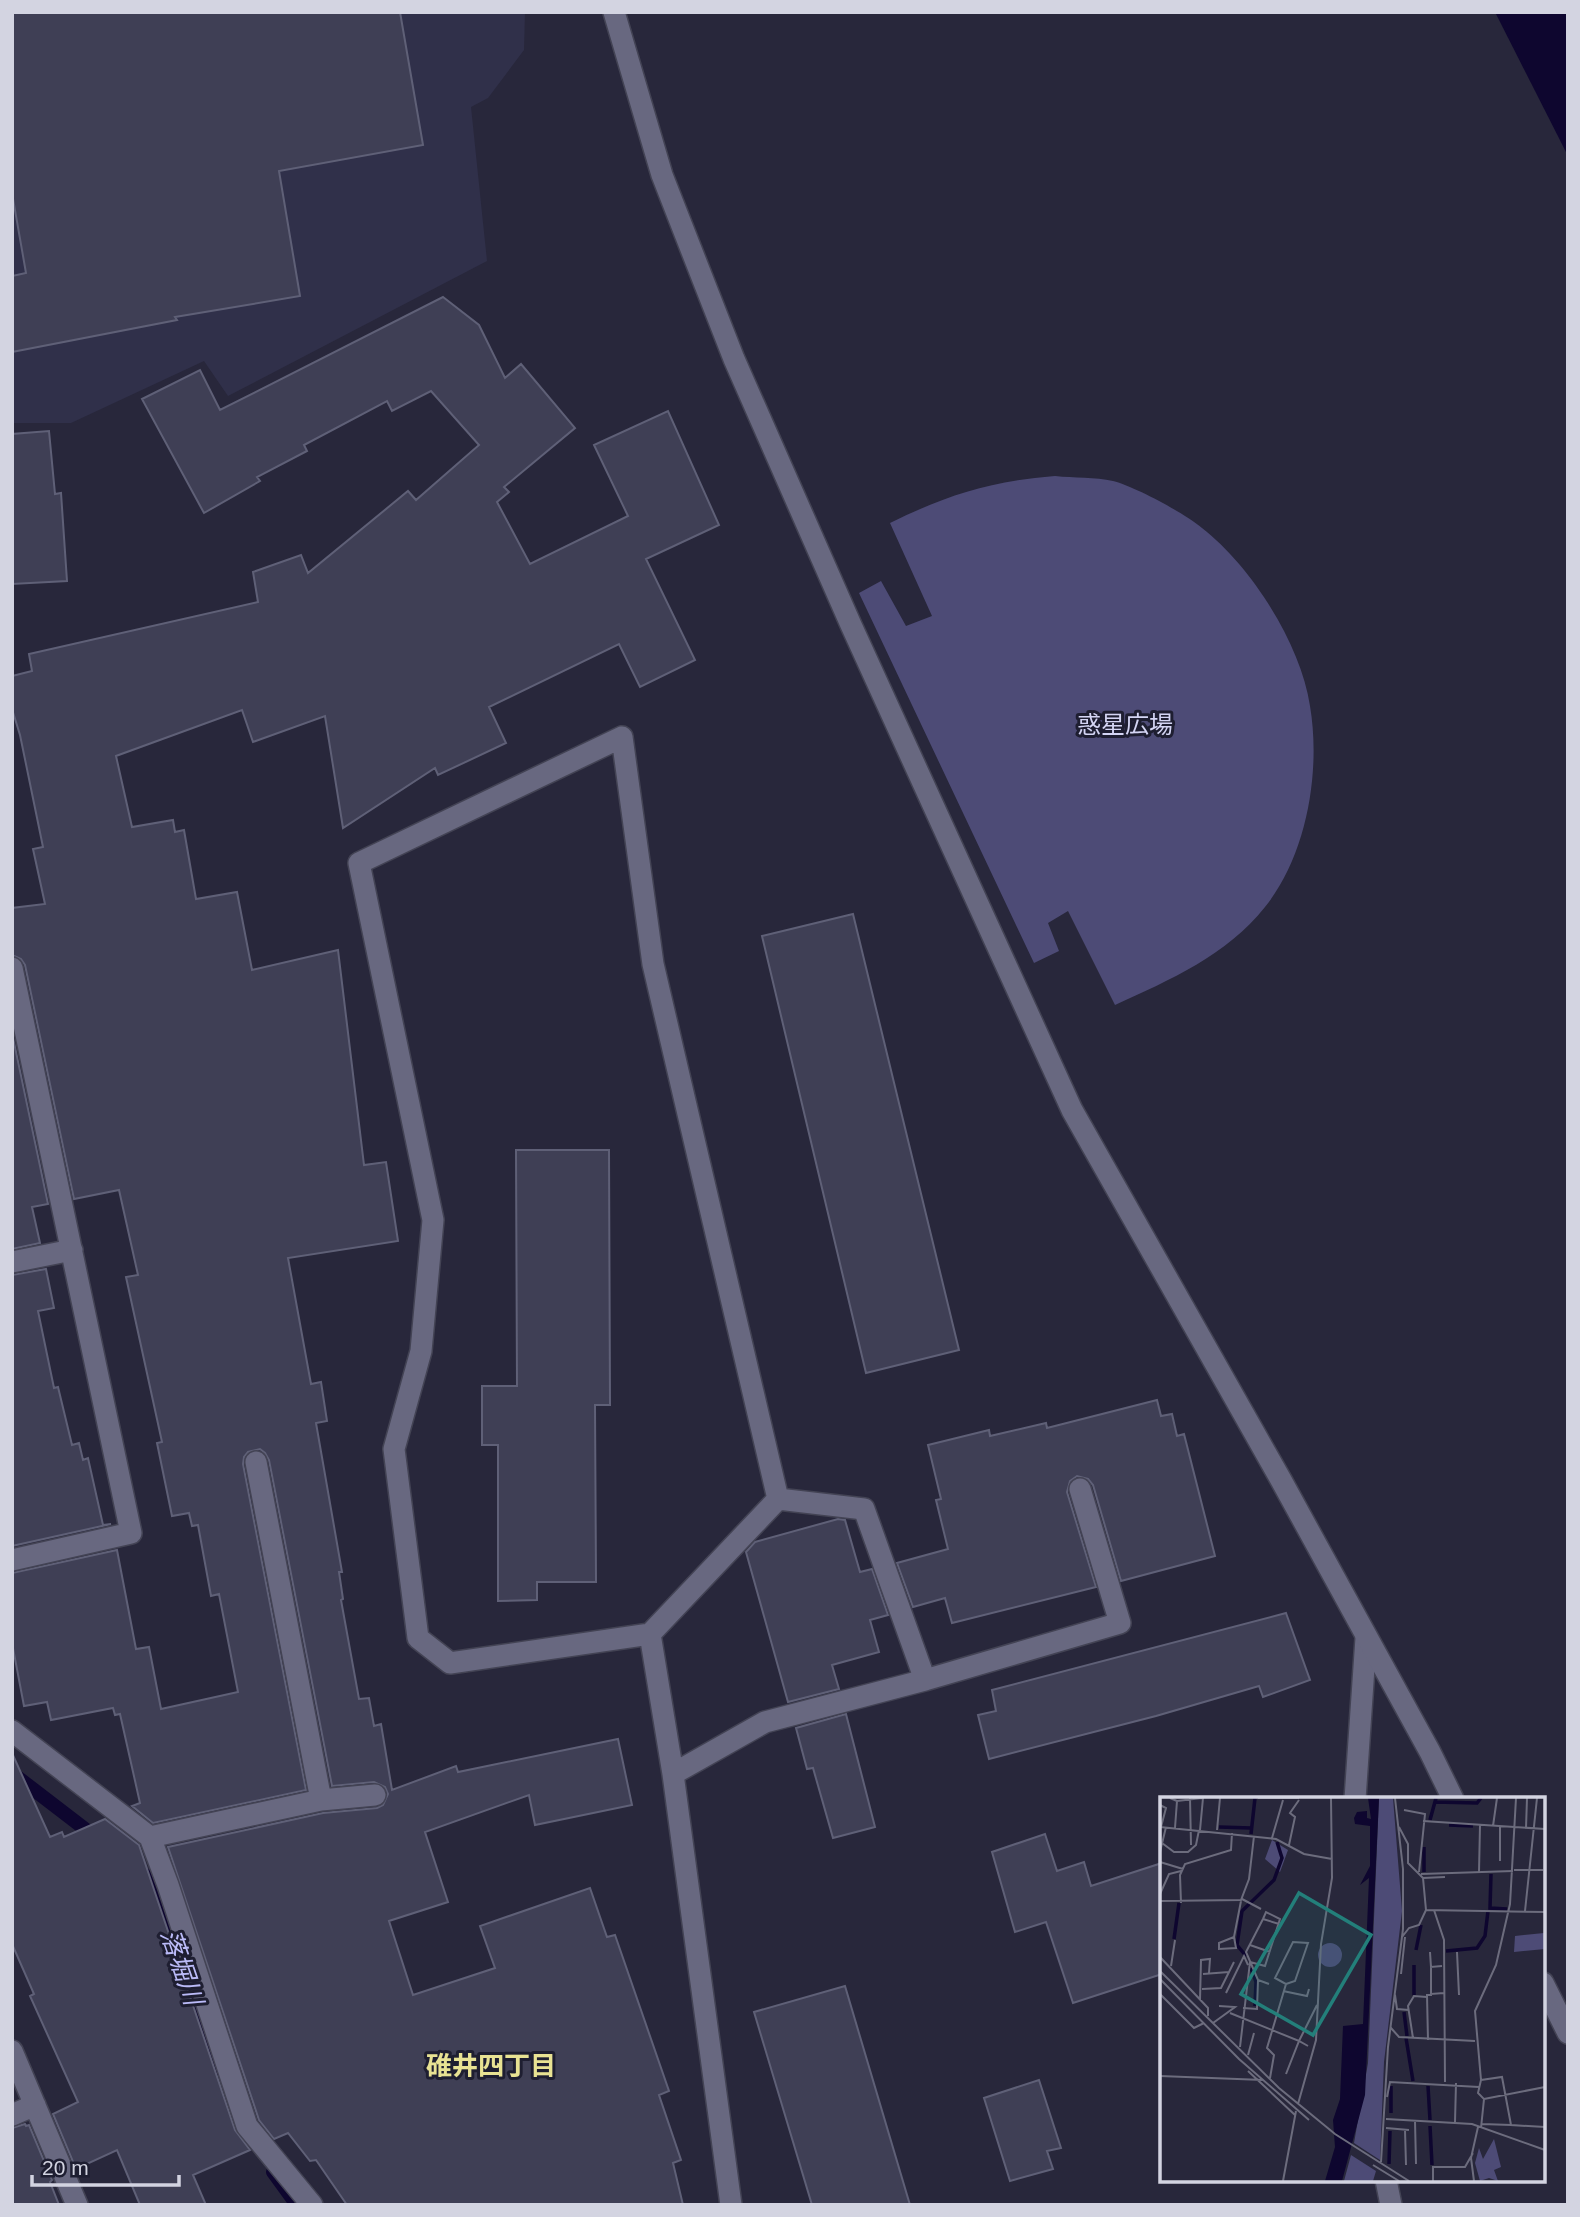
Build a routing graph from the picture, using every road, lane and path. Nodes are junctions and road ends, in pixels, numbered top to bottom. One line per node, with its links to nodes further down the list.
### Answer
1 (614, 12): 10 (street)
2 (12, 968): 3 (street)
3 (72, 1250): 4 (street); 8 (street)
4 (12, 1262)
5 (256, 1462): 17 (street)
6 (1080, 1489): 11 (street)
7 (778, 1499): 9 (street); 9 (street); 11 (street)
8 (12, 1560)
9 (650, 1634): 13 (street)
10 (1366, 1637): 15 (street); 16 (street)
11 (925, 1680): 13 (street)
12 (12, 1731): 18 (street)
13 (673, 1774): 27 (street)
14 (375, 1795): 17 (street)
15 (1355, 1797)
16 (1452, 1797)
17 (321, 1800): 18 (street)
18 (150, 1837): 26 (street)
19 (1545, 1987): 20 (street)
20 (1568, 2033)
21 (12, 2051): 22 (street)
22 (35, 2105): 23 (street); 25 (street)
23 (12, 2115)
24 (1386, 2182): 28 (street)
25 (77, 2205)
26 (312, 2205)
27 (730, 2205)
28 (1391, 2205)

